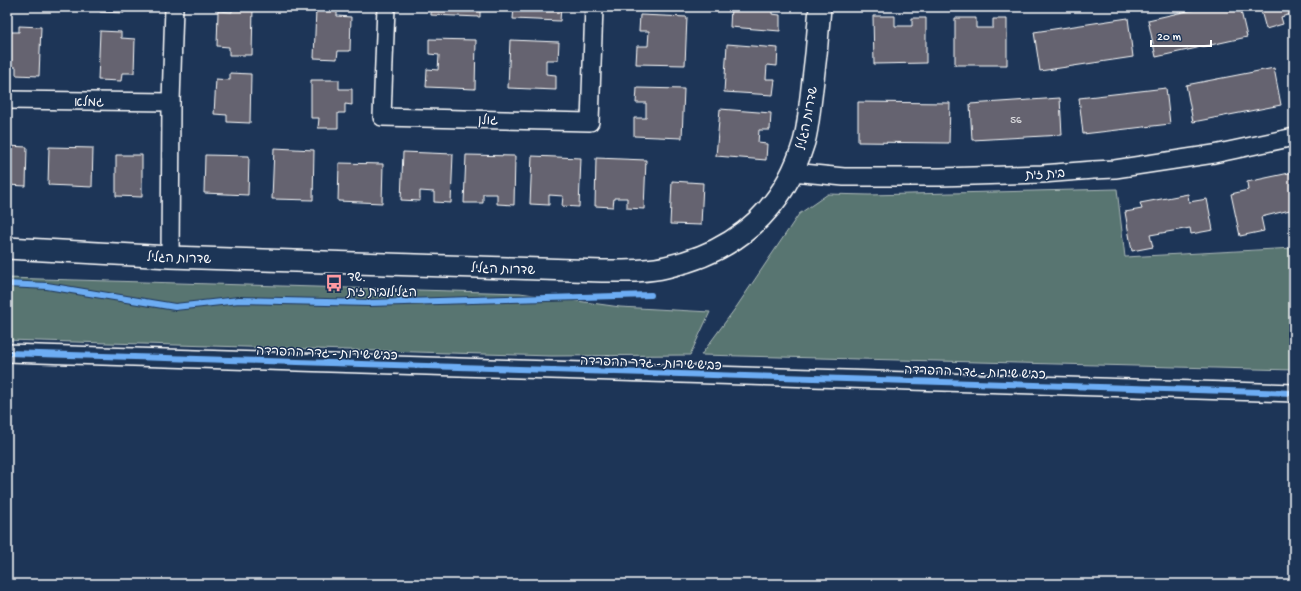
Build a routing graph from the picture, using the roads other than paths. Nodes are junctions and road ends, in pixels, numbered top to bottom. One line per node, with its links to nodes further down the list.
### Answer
1 (174, 7): 6 (street)
2 (386, 7): 3 (street, גולן)
3 (594, 7)
4 (820, 7): 8 (street, שדרות הגליל)
5 (7, 100): 6 (street, גמלא)
6 (171, 102): 10 (street)
7 (1294, 137): 8 (street, בית זית)
8 (793, 172): 10 (street, שדרות הגליל)
9 (7, 248): 10 (street, שדרות הגליל)
10 (170, 257)
11 (7, 353): 12 (street, כביש שירות - גדר ההפרדה)
12 (1294, 393)

